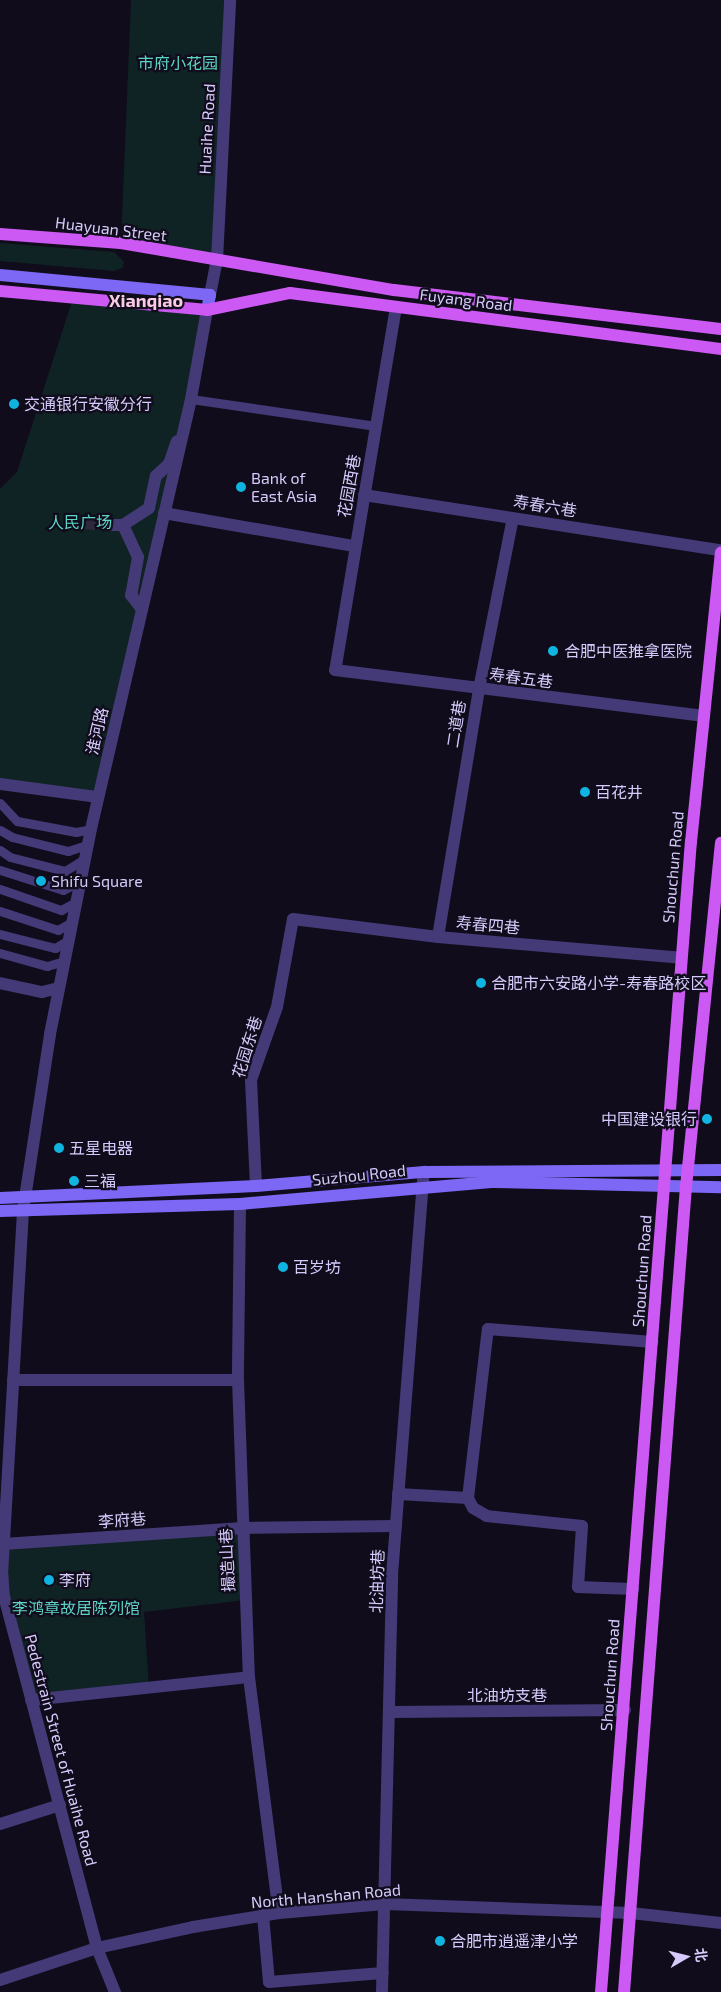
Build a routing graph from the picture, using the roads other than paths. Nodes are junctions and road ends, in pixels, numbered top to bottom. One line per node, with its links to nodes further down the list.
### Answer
1 (230, 0): 3 (street, Huaihe Road)
2 (0, 234): 3 (main road, Huayuan Street)
3 (217, 260): 6 (street, 淮河路); 9 (main road, Fuyang Road)
4 (0, 275): 6 (main road)
5 (0, 291): 8 (main road)
6 (210, 295): 8 (main road, 淮河路)
7 (396, 307): 8 (main road, Fuyang Road); 10 (main road, Fuyang Road); 13 (street, 花园西巷)
8 (207, 310): 11 (street, 淮河路)
9 (721, 329)
10 (721, 349)
11 (191, 399): 12 (street, 淮河路); 13 (lane)
12 (187, 413): 15 (street, 淮河路); 18 (street)
13 (376, 426): 14 (street, 花园西巷)
14 (364, 495): 16 (street, 寿春六巷); 19 (street, 花园西巷)
15 (164, 513): 19 (street); 21 (street, 淮河路)
16 (513, 518): 20 (street, 寿春六巷); 23 (street, 二道巷)
17 (106, 525): 18 (street)
18 (123, 525): 21 (street)
19 (354, 546): 22 (street, 花园西巷)
20 (721, 551): 24 (main road, Shouchun Road)
21 (142, 609): 26 (street, 淮河路)
22 (335, 670): 23 (street, 寿春五巷)
23 (478, 689): 24 (street, 寿春五巷); 42 (street, 二道巷)
24 (704, 716): 45 (main road, Shouchun Road)
25 (0, 784): 26 (street)
26 (98, 797): 28 (street, 淮河路)
27 (0, 803): 28 (lane)
28 (91, 829): 31 (street, 淮河路)
29 (0, 830): 31 (lane)
30 (721, 843): 50 (main road)
31 (89, 844): 33 (street, 淮河路)
32 (0, 850): 33 (lane)
33 (86, 858): 35 (street, 淮河路)
34 (0, 870): 35 (lane)
35 (81, 881): 37 (street, 淮河路)
36 (0, 889): 37 (lane)
37 (76, 902): 40 (street, 淮河路)
38 (0, 911): 40 (lane)
39 (293, 919): 42 (street, 寿春四巷); 54 (street, 花园东巷)
40 (72, 922): 43 (street, 淮河路)
41 (0, 934): 43 (lane)
42 (438, 937): 45 (street, 寿春四巷)
43 (69, 940): 46 (street, 淮河路)
44 (0, 953): 46 (lane)
45 (682, 958): 49 (main road, Shouchun Road)
46 (65, 961): 48 (street, 淮河路)
47 (0, 983): 48 (street)
48 (59, 988): 60 (street, 淮河路)
49 (666, 1170): 50 (main road, Suzhou Road); 52 (main road, Suzhou Road); 55 (main road, Shouchun Road)
50 (688, 1170): 51 (main road, Suzhou Road); 56 (main road)
51 (721, 1170)
52 (424, 1172): 53 (street, 北油坊巷); 54 (main road, Suzhou Road)
53 (424, 1185): 55 (main road, Suzhou Road); 59 (main road, Suzhou Road); 66 (street, 北油坊巷)
54 (256, 1186): 60 (main road, Suzhou Road)
55 (664, 1187): 56 (main road, Suzhou Road); 62 (main road, Shouchun Road)
56 (686, 1187): 57 (main road, Suzhou Road); 82 (main road)
57 (721, 1187)
58 (0, 1198): 60 (main road, Suzhou Road)
59 (240, 1204): 60 (main road, Suzhou Road); 64 (street, 撮造山巷)
60 (23, 1205): 61 (main road, Suzhou Road); 63 (street, Pedestrain Street of Huaihe Road)
61 (0, 1211)
62 (652, 1342): 67 (street); 72 (main road, Shouchun Road)
63 (13, 1380): 64 (street); 65 (street, Pedestrain Street of Huaihe Road)
64 (238, 1380): 69 (street, 撮造山巷)
65 (4, 1443): 70 (street, Pedestrain Street of Huaihe Road)
66 (398, 1494): 67 (street); 68 (street, 北油坊巷)
67 (468, 1498): 72 (street)
68 (396, 1526): 69 (street, 李府巷); 76 (street, 北油坊巷)
69 (242, 1528): 70 (street, 李府巷); 73 (street, 撮造山巷)
70 (3, 1544): 71 (street, Pedestrain Street of Huaihe Road)
71 (1, 1570): 74 (street, Pedestrain Street of Huaihe Road)
72 (633, 1589): 75 (main road, Shouchun Road)
73 (249, 1678): 74 (street); 80 (street, 撮造山巷)
74 (31, 1700): 77 (street, Pedestrain Street of Huaihe Road)
75 (625, 1710): 76 (street, 北油坊支巷); 81 (main road, Shouchun Road)
76 (390, 1712): 79 (street, 北油坊巷)
77 (60, 1805): 78 (street); 85 (street, Pedestrain Street of Huaihe Road)
78 (0, 1824)
79 (385, 1904): 80 (street, North Hanshan Road); 81 (street, North Hanshan Road); 86 (street, 北油坊巷)
80 (279, 1913): 83 (street, North Hanshan Road)
81 (607, 1913): 82 (street, North Hanshan Road); 90 (main road, Shouchun Road)
82 (630, 1913): 84 (street, North Hanshan Road); 91 (main road)
83 (263, 1915): 85 (street, North Hanshan Road); 86 (street)
84 (721, 1923)
85 (97, 1948): 87 (street, North Hanshan Road); 88 (street, Pedestrain Street of Huaihe Road)
86 (383, 1973): 89 (street, 北油坊巷)
87 (0, 1980)
88 (115, 1992)
89 (382, 1992)
90 (601, 1992)
91 (624, 1992)

